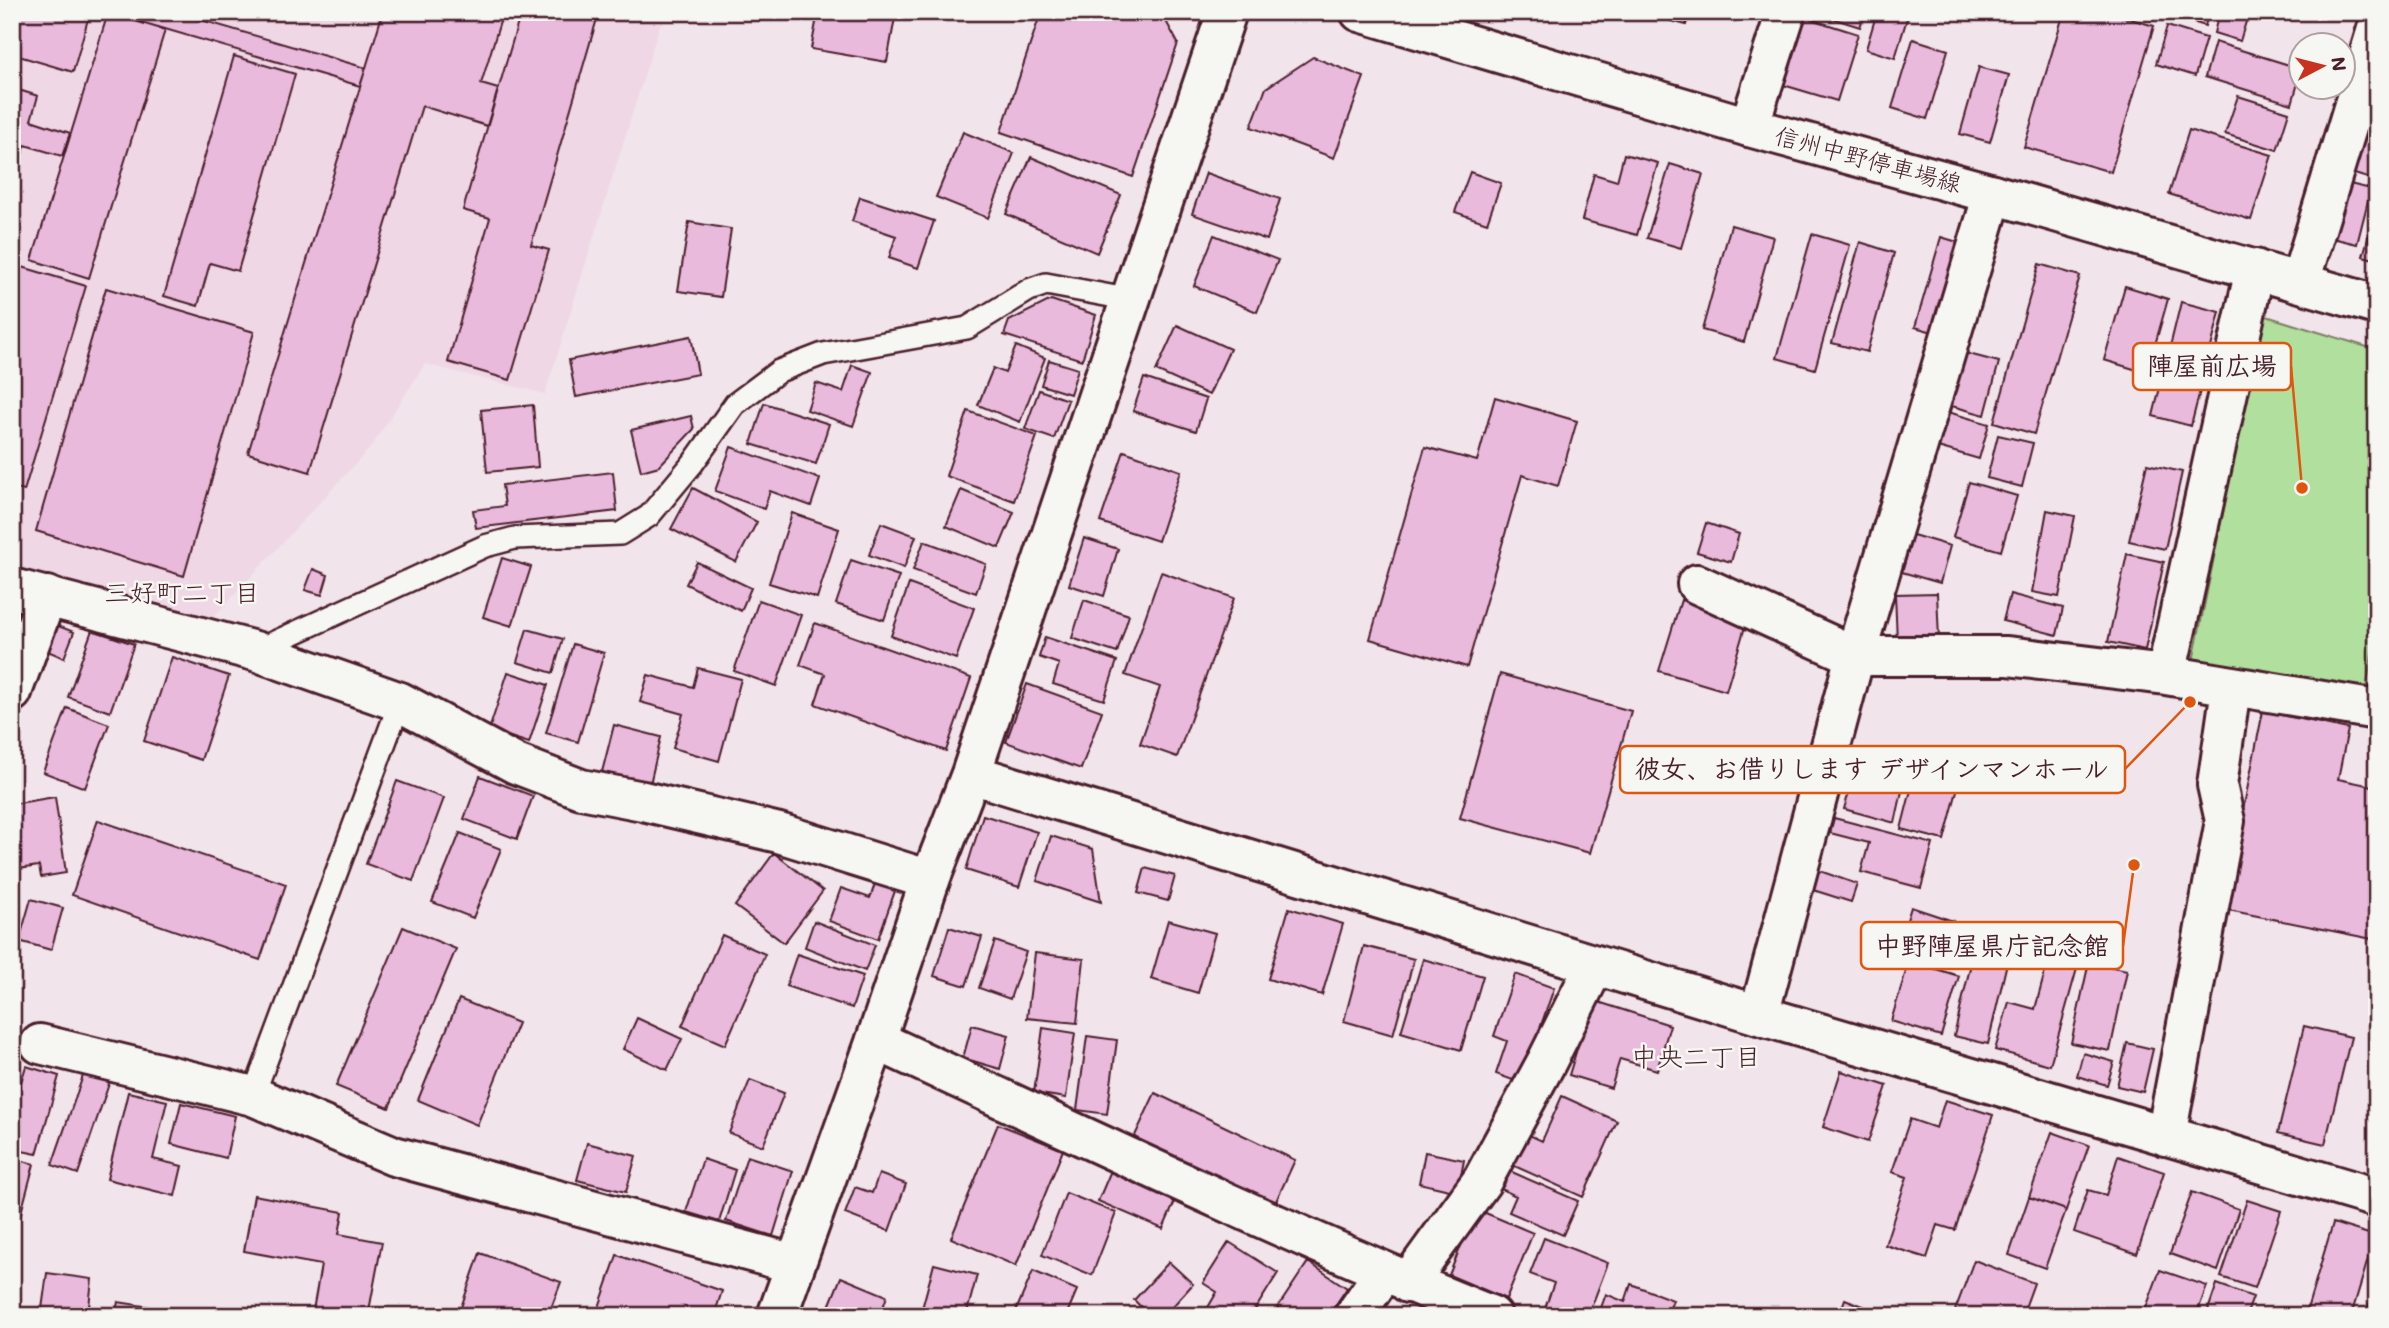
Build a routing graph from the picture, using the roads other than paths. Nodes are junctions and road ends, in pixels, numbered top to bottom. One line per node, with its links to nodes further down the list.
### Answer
1 (1227, 12): 9 (street)
2 (1360, 12): 5 (street, 信州中野停車場線)
3 (1786, 12): 5 (street)
4 (2377, 29): 8 (street)
5 (1749, 127): 6 (street, 信州中野停車場線)
6 (1993, 194): 7 (street, 信州中野停車場線); 14 (street)
7 (2255, 269): 8 (street, 信州中野停車場線); 15 (street)
8 (2300, 282): 10 (street, 信州中野停車場線)
9 (1132, 300): 13 (lane); 20 (street)
10 (2377, 305)
11 (1697, 584): 14 (street)
12 (29, 592): 13 (street); 17 (street)
13 (255, 651): 18 (street)
14 (1855, 656): 15 (street); 23 (street)
15 (2166, 675): 16 (street)
16 (2231, 688): 19 (street); 27 (street)
17 (12, 692)
18 (400, 702): 21 (street); 26 (lane)
19 (2377, 710)
20 (971, 774): 21 (street); 22 (street)
21 (930, 880): 24 (street)
22 (1595, 965): 23 (street); 30 (street)
23 (1759, 1015): 27 (street)
24 (876, 1040): 29 (street); 30 (street)
25 (40, 1044): 26 (street)
26 (253, 1096): 29 (street)
27 (2166, 1136): 28 (street)
28 (2377, 1199)
29 (795, 1264): 32 (street)
30 (1396, 1277): 31 (street); 33 (street)
31 (1474, 1312)
32 (784, 1314)
33 (1354, 1316)

